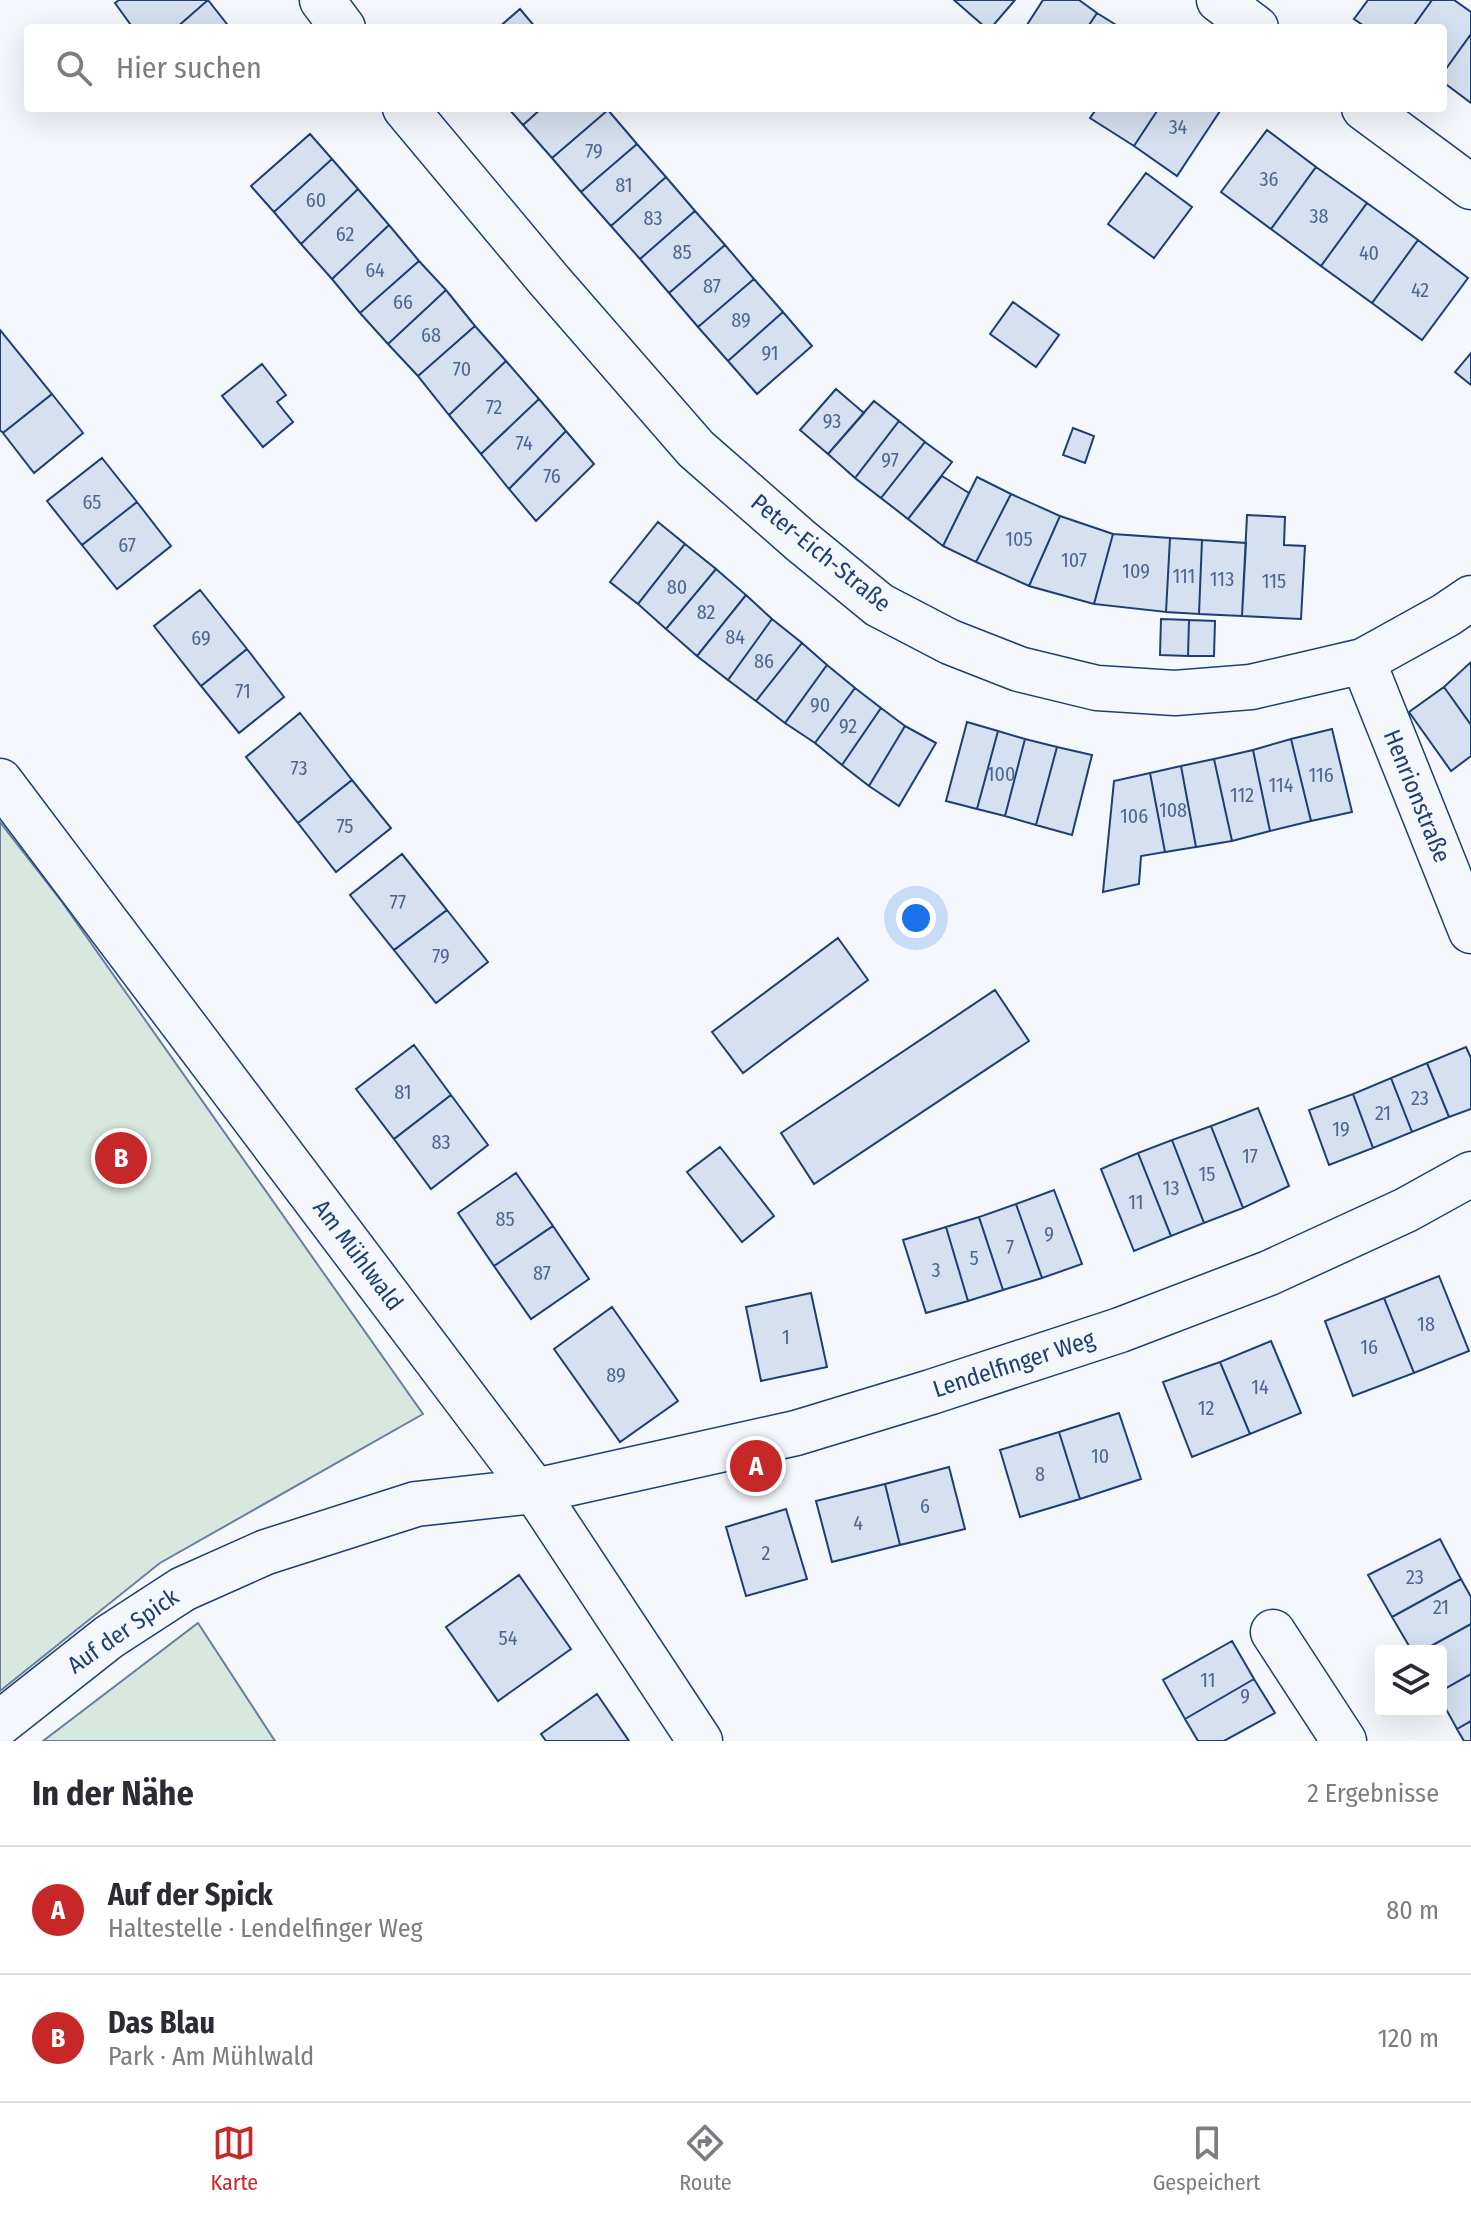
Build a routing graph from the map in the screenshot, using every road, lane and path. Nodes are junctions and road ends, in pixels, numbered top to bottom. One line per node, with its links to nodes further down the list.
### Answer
1 (322, 0): 3 (street)
2 (1219, 0): 4 (street)
3 (340, 24)
4 (1251, 24)
5 (408, 112): 9 (street, Peter-Eich-Straße)
6 (1369, 112): 7 (street)
7 (1471, 187)
8 (1471, 598): 9 (street, Peter-Eich-Straße)
9 (1363, 661): 11 (street, Henrionstraße)
10 (0, 781): 13 (street, Am Mühlwald)
11 (1471, 931)
12 (1471, 1174): 13 (street, Lendelfinger Weg)
13 (535, 1491): 15 (street, Auf der Spick); 16 (street, Am Mühlwald)
14 (1273, 1632): 17 (street)
15 (0, 1723)
16 (700, 1741)
17 (1344, 1741)

